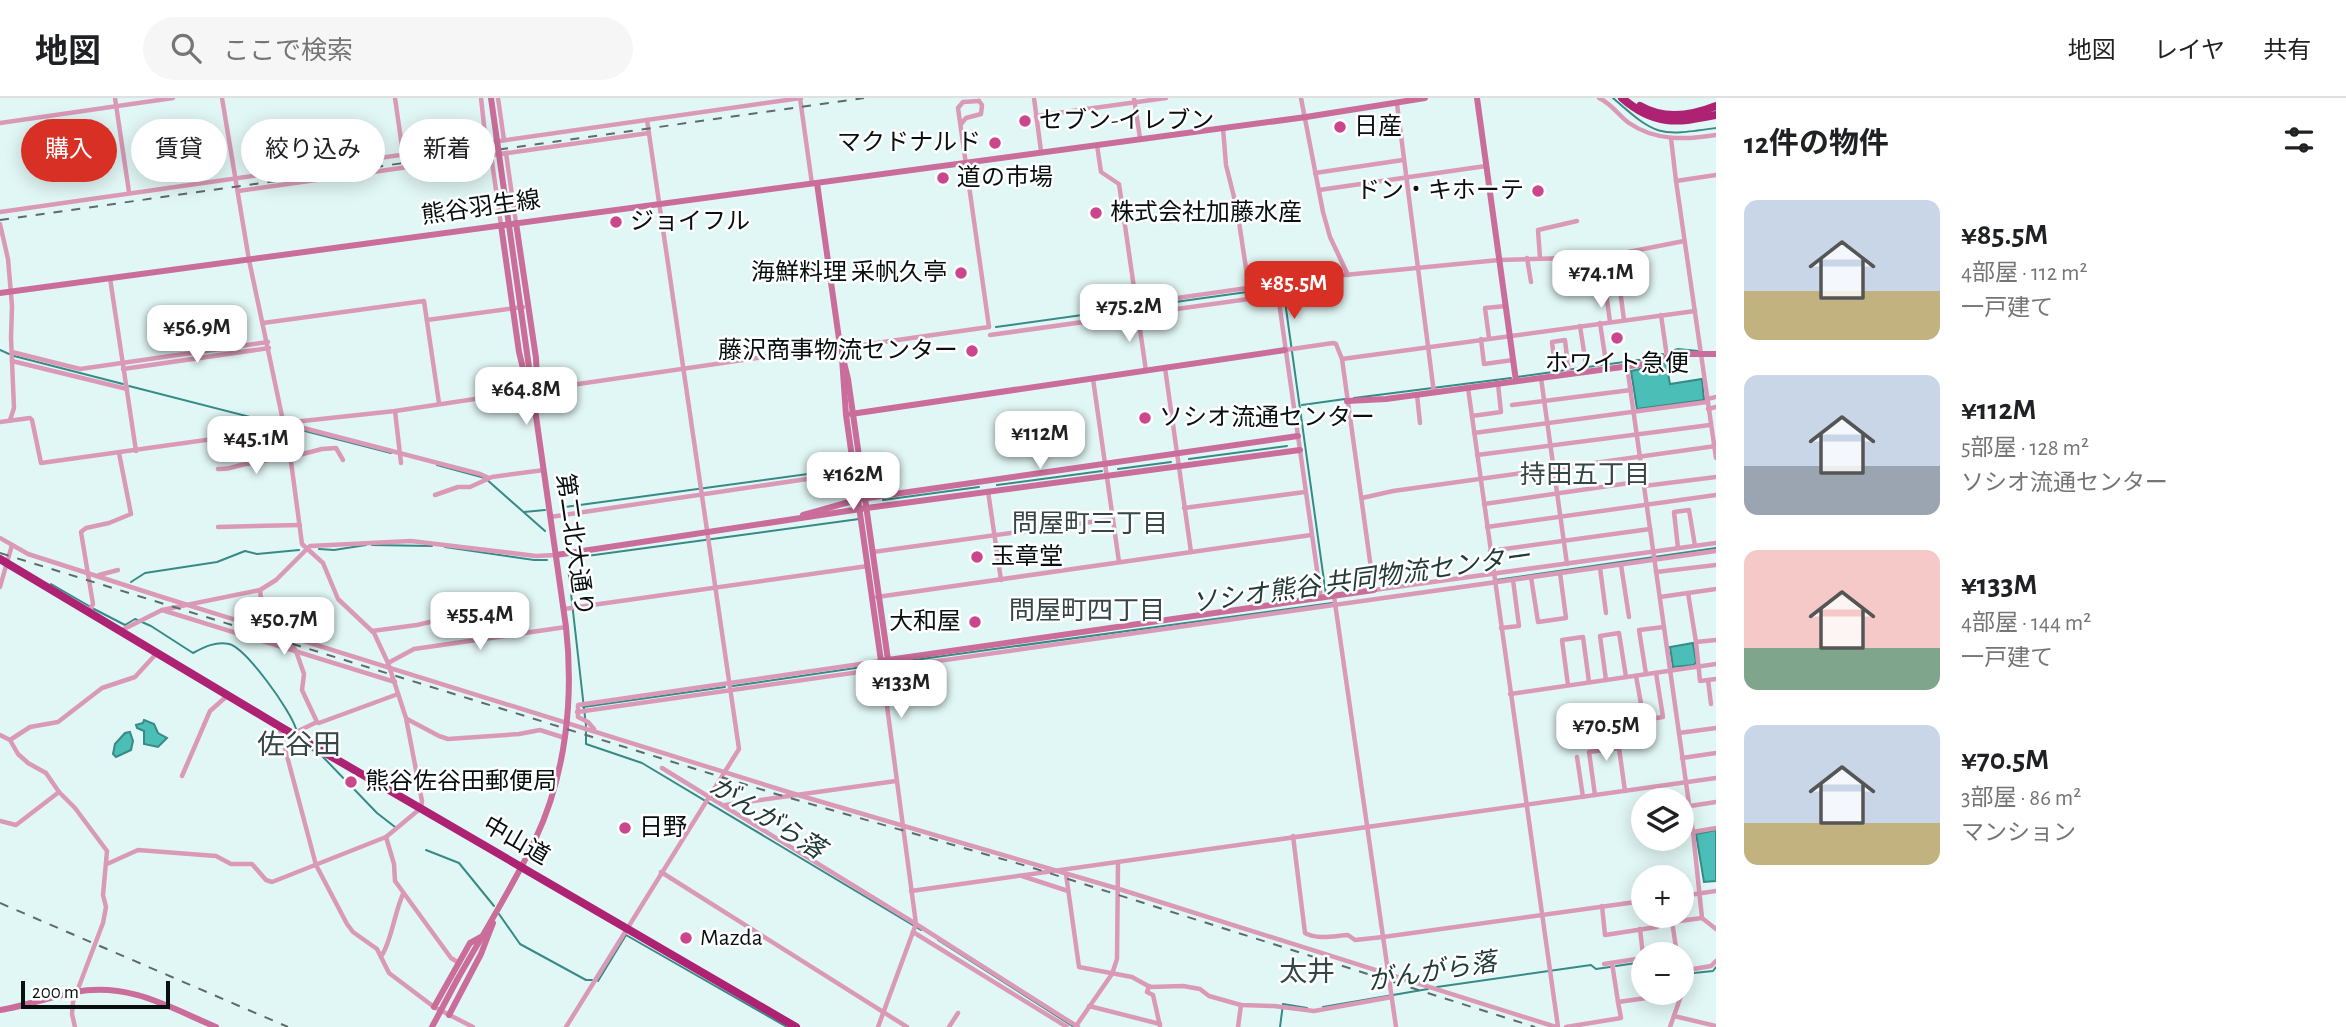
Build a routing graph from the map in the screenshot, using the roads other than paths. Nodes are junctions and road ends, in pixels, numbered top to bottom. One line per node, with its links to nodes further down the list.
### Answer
1 (115, 98): 20 (street)
2 (173, 98): 20 (street)
3 (222, 98): 48 (street)
4 (395, 98): 30 (street)
5 (481, 98): 25 (street)
6 (491, 98): 140 (street, 第二北大通り, bridge)
7 (498, 98): 35 (street)
8 (800, 98): 26 (street); 52 (street)
9 (1034, 98): 23 (street)
10 (1166, 98): 18 (street)
11 (1301, 98): 24 (street)
12 (1425, 98): 19 (street, 熊谷羽生線)
13 (1477, 98): 44 (street)
14 (1599, 98): 34 (street)
15 (1622, 98): 22 (highway)
16 (1629, 98): 21 (highway)
17 (980, 100): 28 (street); 28 (street)
18 (1134, 100): 23 (street); 33 (street)
19 (1397, 104): 24 (street, 熊谷羽生線); 42 (street)
20 (117, 106): 27 (street); 55 (street)
21 (1716, 106)
22 (1716, 115)
23 (1036, 116): 38 (street)
24 (1306, 117): 29 (street, 熊谷羽生線); 46 (street)
25 (483, 119)
26 (647, 120): 31 (street); 35 (street)
27 (0, 123)
28 (961, 124): 43 (street)
29 (1223, 127): 33 (street, 熊谷羽生線); 71 (street)
30 (399, 130)
31 (649, 133): 39 (street); 56 (street)
32 (1716, 135): 34 (street)
33 (1140, 138): 37 (street, 熊谷羽生線)
34 (1671, 138): 50 (street)
35 (504, 140): 36 (street)
36 (495, 142)
37 (1097, 144): 38 (street, 熊谷羽生線); 74 (street)
38 (1041, 151): 43 (street, 熊谷羽生線)
39 (506, 153): 41 (street); 59 (street)
40 (399, 154): 48 (street)
41 (495, 154)
42 (1403, 160): 46 (street); 49 (street)
43 (966, 161): 52 (street, 熊谷羽生線); 92 (street)
44 (1486, 166): 49 (street); 66 (street)
45 (399, 168): 54 (street)
46 (1315, 173): 53 (street)
47 (1716, 175): 50 (street)
48 (236, 177): 54 (street); 55 (street)
49 (1405, 177): 53 (street); 67 (street)
50 (1676, 181): 62 (street)
51 (495, 182): 61 (street)
52 (815, 183): 56 (street, 熊谷羽生線); 92 (street)
53 (1319, 190): 68 (street)
54 (239, 191): 65 (street)
55 (129, 192): 57 (street)
56 (659, 204): 59 (street, 熊谷羽生線); 104 (street)
57 (0, 212)
58 (1577, 221): 64 (street)
59 (516, 223): 61 (street, 熊谷羽生線); 75 (street)
60 (0, 224): 72 (street)
61 (501, 226): 65 (street, 熊谷羽生線); 77 (street)
62 (1684, 241): 64 (street); 78 (street)
63 (1527, 258): 64 (street); 66 (street); 70 (street)
64 (1540, 258)
65 (249, 260): 69 (street, 熊谷羽生線); 84 (street)
66 (1499, 260): 67 (street); 76 (street)
67 (1418, 268): 68 (street); 93 (street)
68 (1348, 275): 71 (street)
69 (110, 277): 72 (street, 熊谷羽生線); 101 (street)
70 (1531, 282)
71 (1249, 288): 74 (street)
72 (10, 291): 73 (street, 熊谷羽生線); 97 (street)
73 (0, 293)
74 (1135, 304): 79 (street)
75 (528, 306): 77 (street); 117 (street)
76 (1506, 306): 88 (street); 89 (street)
77 (513, 308): 81 (street); 119 (street)
78 (1695, 311): 80 (street); 96 (street)
79 (1136, 314): 87 (street); 94 (street); 106 (street)
80 (1661, 315): 82 (street); 98 (street)
81 (426, 320): 84 (street); 126 (street)
82 (1625, 320): 83 (street); 83 (street)
83 (1610, 322): 85 (street)
84 (263, 323): 91 (street)
85 (1600, 323): 86 (street); 105 (street)
86 (1580, 326): 88 (street); 107 (street)
87 (990, 335)
88 (1510, 335): 89 (street); 100 (street)
89 (1489, 338): 90 (street)
90 (1481, 339): 93 (street); 100 (street)
91 (268, 345): 101 (street); 139 (street)
92 (840, 347): 104 (street); 132 (street)
93 (1428, 347): 99 (street); 120 (street)
94 (1285, 350): 99 (street); 103 (street); 143 (street)
95 (1716, 354): 96 (street)
96 (1702, 356): 98 (street); 123 (street)
97 (12, 357): 108 (street); 108 (street); 134 (street)
98 (1667, 357): 102 (street)
99 (1342, 359): 124 (street)
100 (1513, 360): 113 (street)
101 (123, 366): 108 (street); 116 (street)
102 (1627, 366): 105 (street); 118 (street)
103 (1165, 368): 106 (street); 149 (street)
104 (683, 369): 117 (street); 169 (street)
105 (1607, 369): 107 (street)
106 (1146, 371): 112 (street)
107 (1587, 371): 109 (street)
108 (74, 372): 116 (street)
109 (1569, 374): 110 (street); 110 (street)
110 (1556, 376): 111 (street)
111 (1541, 378): 113 (street); 125 (street)
112 (1093, 379): 132 (street); 156 (street)
113 (1517, 382): 114 (street)
114 (1498, 384): 115 (street); 133 (street)
115 (1468, 388): 120 (street); 133 (street)
116 (126, 389): 146 (street)
117 (537, 390): 157 (street)
118 (1631, 390): 125 (street); 131 (street)
119 (528, 391): 126 (street); 140 (street)
120 (1434, 393): 121 (street)
121 (1416, 395): 124 (street); 136 (street)
122 (1716, 397): 123 (street)
123 (1707, 400): 129 (street); 131 (street)
124 (1347, 401): 174 (street)
125 (1544, 401): 127 (street); 137 (street)
126 (439, 402): 130 (street)
127 (1512, 405)
128 (1716, 408): 129 (street)
129 (1708, 409): 138 (street)
130 (395, 411): 139 (street); 153 (street)
131 (1634, 412): 137 (street); 142 (street)
132 (850, 415): 161 (street); 173 (street)
133 (1472, 416): 141 (street)
134 (9, 421): 135 (street); 148 (street)
135 (0, 422)
136 (1420, 423)
137 (1547, 424): 141 (street); 144 (street)
138 (1710, 425): 142 (street); 145 (street)
139 (285, 426): 146 (street); 150 (street); 153 (street)
140 (537, 430): 157 (street, 第二北大通り)
141 (1474, 433): 151 (street)
142 (1637, 434): 144 (street); 152 (street)
143 (1298, 436): 147 (street); 149 (street)
144 (1550, 446): 151 (street); 160 (street)
145 (1715, 446): 152 (street); 154 (street)
146 (136, 450): 148 (street)
147 (1300, 450): 158 (street); 168 (street)
148 (119, 453): 212 (street)
149 (1175, 454): 156 (street); 158 (street)
150 (290, 455): 155 (street); 159 (street); 183 (street)
151 (1477, 455): 165 (street)
152 (1639, 456): 160 (street); 166 (street)
153 (401, 457): 164 (street)
154 (1716, 458)
155 (343, 460)
156 (1105, 463): 162 (street); 173 (street)
157 (543, 466): 164 (street); 179 (street, 第二北大通り)
158 (1177, 466): 162 (street); 177 (street)
159 (218, 470)
160 (1553, 470): 165 (street); 170 (street)
161 (855, 472): 169 (street); 173 (street)
162 (1107, 475): 167 (street); 181 (street)
163 (1716, 477): 166 (street)
164 (488, 479): 171 (street)
165 (1480, 480): 174 (street); 175 (street)
166 (1644, 484): 170 (street); 176 (street)
167 (988, 491): 178 (street); 188 (street)
168 (1305, 492): 177 (street); 189 (street)
169 (701, 493): 179 (street); 187 (street)
170 (1557, 494): 175 (street); 180 (street)
171 (435, 495)
172 (1716, 495): 176 (street)
173 (862, 498): 178 (street); 182 (street)
174 (1362, 498): 222 (street)
175 (1484, 504): 185 (street)
176 (1647, 505): 180 (street); 186 (street)
177 (1184, 508): 200 (street)
178 (864, 509): 182 (street); 199 (street); 208 (street)
179 (550, 517): 201 (street, 第二北大通り)
180 (1560, 517): 185 (street); 191 (street)
181 (1113, 519): 188 (street); 204 (street)
182 (784, 521): 187 (street)
183 (300, 525): 184 (street); 195 (street)
184 (218, 527)
185 (1487, 527): 197 (street)
186 (1650, 529): 191 (street); 202 (street)
187 (707, 535): 201 (street); 220 (street)
188 (994, 535): 199 (street); 217 (street)
189 (1311, 535): 200 (street); 227 (street)
190 (0, 538): 193 (street)
191 (1564, 541): 197 (street); 205 (street)
192 (1716, 543): 194 (street)
193 (12, 545): 203 (street); 212 (street)
194 (1695, 546): 196 (street); 196 (street)
195 (306, 548): 201 (street); 221 (street); 240 (street)
196 (1678, 548): 202 (street)
197 (1490, 551): 216 (street)
198 (1715, 551): 202 (street); 207 (street)
199 (873, 552): 226 (street)
200 (1191, 552): 204 (street)
201 (556, 555): 231 (street, 第二北大通り)
202 (1654, 556): 205 (street); 206 (street); 211 (street)
203 (3, 561): 219 (street); 230 (highway, 中山道)
204 (1119, 562): 217 (street)
205 (1567, 564): 216 (street)
206 (1621, 565): 209 (street); 234 (street)
207 (1716, 565): 211 (street)
208 (868, 566): 220 (street); 226 (street)
209 (1600, 568): 213 (street); 233 (street)
210 (118, 570): 214 (street)
211 (1657, 572): 225 (street)
212 (87, 573): 214 (street); 230 (street)
213 (1560, 573): 215 (street); 215 (street)
214 (98, 575): 229 (street)
215 (1531, 578): 218 (street)
216 (1494, 579): 218 (street); 222 (street); 228 (street); 238 (street)
217 (1001, 580): 226 (street)
218 (1513, 580): 238 (street)
219 (0, 587)
220 (716, 588): 231 (street); 261 (street)
221 (260, 590): 229 (street); 241 (street)
222 (1374, 590): 228 (street)
223 (1716, 590): 224 (street)
224 (1688, 593): 225 (street); 243 (street)
225 (1660, 597): 237 (street)
226 (876, 598): 246 (street)
227 (1321, 598): 228 (street); 246 (street)
228 (1335, 602): 250 (street); 303 (street)
229 (186, 604): 232 (street); 241 (street)
230 (90, 609): 239 (highway, 中山道)
231 (564, 609): 236 (street, 第二北大通り)
232 (162, 610): 239 (street); 244 (street)
233 (1606, 613)
234 (1629, 617)
235 (430, 622): 240 (street)
236 (566, 627): 248 (street); 270 (street, 第二北大通り)
237 (1664, 627): 251 (street); 253 (street)
238 (1501, 628): 265 (street)
239 (119, 631): 245 (highway, 中山道)
240 (372, 631): 248 (street)
241 (283, 633): 244 (street); 248 (street)
242 (1716, 640): 243 (street)
243 (1696, 642): 249 (street)
244 (296, 651): 259 (street); 271 (street)
245 (156, 654): 266 (highway, 中山道); 279 (street)
246 (884, 660): 250 (street); 261 (street)
247 (1716, 664): 249 (street)
248 (389, 665): 259 (street); 270 (street)
249 (1698, 667): 251 (street); 258 (street)
250 (881, 669): 263 (street); 287 (street)
251 (1671, 671): 252 (street); 276 (street)
252 (1656, 673): 253 (street); 254 (street)
253 (1646, 674): 254 (street)
254 (1636, 676): 255 (street)
255 (1626, 677): 257 (street); 257 (street)
256 (1716, 679): 258 (street)
257 (1606, 680): 260 (street)
258 (1707, 680): 267 (street)
259 (395, 682): 264 (street)
260 (1589, 682): 262 (street); 262 (street)
261 (729, 683): 263 (street); 268 (street)
262 (1568, 685): 265 (street)
263 (729, 691): 268 (street); 284 (street)
264 (398, 694): 269 (street); 271 (street)
265 (1510, 694): 298 (street)
266 (228, 696): 272 (highway, 中山道); 285 (street)
267 (1711, 704)
268 (577, 712): 274 (street)
269 (406, 718): 278 (street); 300 (street)
270 (568, 721): 274 (street); 278 (street, 第二北大通り)
271 (317, 722): 275 (street)
272 (279, 726): 275 (highway, 中山道); 311 (street)
273 (1716, 728): 276 (street)
274 (594, 730): 284 (street)
275 (294, 733): 300 (highway, 中山道)
276 (1679, 733): 282 (street)
277 (0, 735): 279 (street)
278 (565, 738): 312 (street, 第二北大通り)
279 (10, 740): 291 (street)
280 (1716, 753): 282 (street)
281 (1577, 757): 295 (street)
282 (1682, 758): 288 (street)
283 (662, 768): 294 (street)
284 (726, 770): 292 (street); 294 (street)
285 (183, 776)
286 (1716, 778): 288 (street)
287 (897, 781): 292 (street); 302 (street)
288 (1686, 782): 289 (street); 290 (street)
289 (1687, 788)
290 (1625, 791): 293 (street); 293 (street)
291 (59, 792): 301 (street); 310 (street)
292 (798, 794): 297 (street); 302 (street)
293 (1595, 795): 295 (street)
294 (709, 797): 297 (street); 314 (street)
295 (1583, 797): 298 (street)
296 (1716, 802): 299 (street)
297 (724, 805): 330 (street)
298 (1526, 805): 303 (street); 327 (street)
299 (1694, 805)
300 (421, 808): 307 (street); 312 (highway, 中山道)
301 (0, 821)
302 (903, 825): 313 (street); 318 (street)
303 (1367, 827): 306 (street); 337 (street)
304 (1716, 828): 305 (street)
305 (1694, 832)
306 (1293, 836): 309 (street); 337 (street)
307 (386, 837): 311 (street); 322 (street)
308 (1694, 842): 321 (street)
309 (1118, 862): 315 (street); 317 (street)
310 (107, 864): 311 (street); 349 (street)
311 (316, 865): 339 (street)
312 (521, 867): 326 (street, 第二北大通り); 331 (highway, 中山道)
313 (1054, 871): 315 (street); 316 (street)
314 (661, 872): 331 (street); 358 (street)
315 (1065, 872): 317 (street); 319 (street)
316 (1021, 875): 318 (street); 319 (street)
317 (1119, 889): 346 (street); 347 (street)
318 (911, 891): 330 (street)
319 (1068, 891): 346 (street)
320 (1716, 891): 321 (street)
321 (1699, 893): 323 (street); 328 (street)
322 (403, 894): 339 (street); 342 (street)
323 (1694, 894)
324 (1631, 902): 325 (street)
325 (1602, 906): 327 (street); 333 (street)
326 (498, 908): 336 (street); 360 (street)
327 (1542, 915): 337 (street); 377 (street)
328 (1702, 918): 329 (street); 334 (street)
329 (1694, 919)
330 (916, 924): 335 (street); 374 (street)
331 (627, 928): 368 (street); 369 (highway, 中山道)
332 (1648, 928): 333 (street)
333 (1640, 929): 338 (street)
334 (1716, 929)
335 (913, 932): 358 (street); 373 (street)
336 (481, 937): 342 (street); 366 (street, bridge)
337 (1383, 937): 347 (street)
338 (1641, 942)
339 (382, 955): 356 (street)
340 (1631, 959): 343 (street)
341 (1716, 961): 345 (street)
342 (459, 963): 356 (street)
343 (1612, 963): 344 (street); 352 (street)
344 (1604, 964)
345 (1694, 969)
346 (1112, 974): 348 (street); 355 (street)
347 (1388, 975): 350 (street); 377 (street)
348 (1149, 986): 353 (street); 362 (street)
349 (77, 991): 357 (street); 364 (street); 365 (street)
350 (1392, 996): 353 (street); 376 (street)
351 (1631, 1000): 352 (street)
352 (1618, 1002): 378 (street)
353 (1241, 1005): 375 (street)
354 (1678, 1005): 361 (street)
355 (1090, 1006): 362 (street); 374 (street)
356 (434, 1007): 360 (street)
357 (0, 1010)
358 (884, 1013): 370 (street); 371 (street)
359 (958, 1013): 372 (street)
360 (449, 1015): 367 (street)
361 (1674, 1016): 363 (street); 379 (street)
362 (1160, 1026)
363 (1716, 1026)
364 (75, 1027)
365 (216, 1027)
366 (432, 1027)
367 (473, 1027)
368 (566, 1027)
369 (796, 1027)
370 (878, 1027)
371 (907, 1027)
372 (949, 1027)
373 (1067, 1027)
374 (1076, 1027)
375 (1238, 1027)
376 (1396, 1027)
377 (1557, 1027)
378 (1566, 1027)
379 (1670, 1027)

